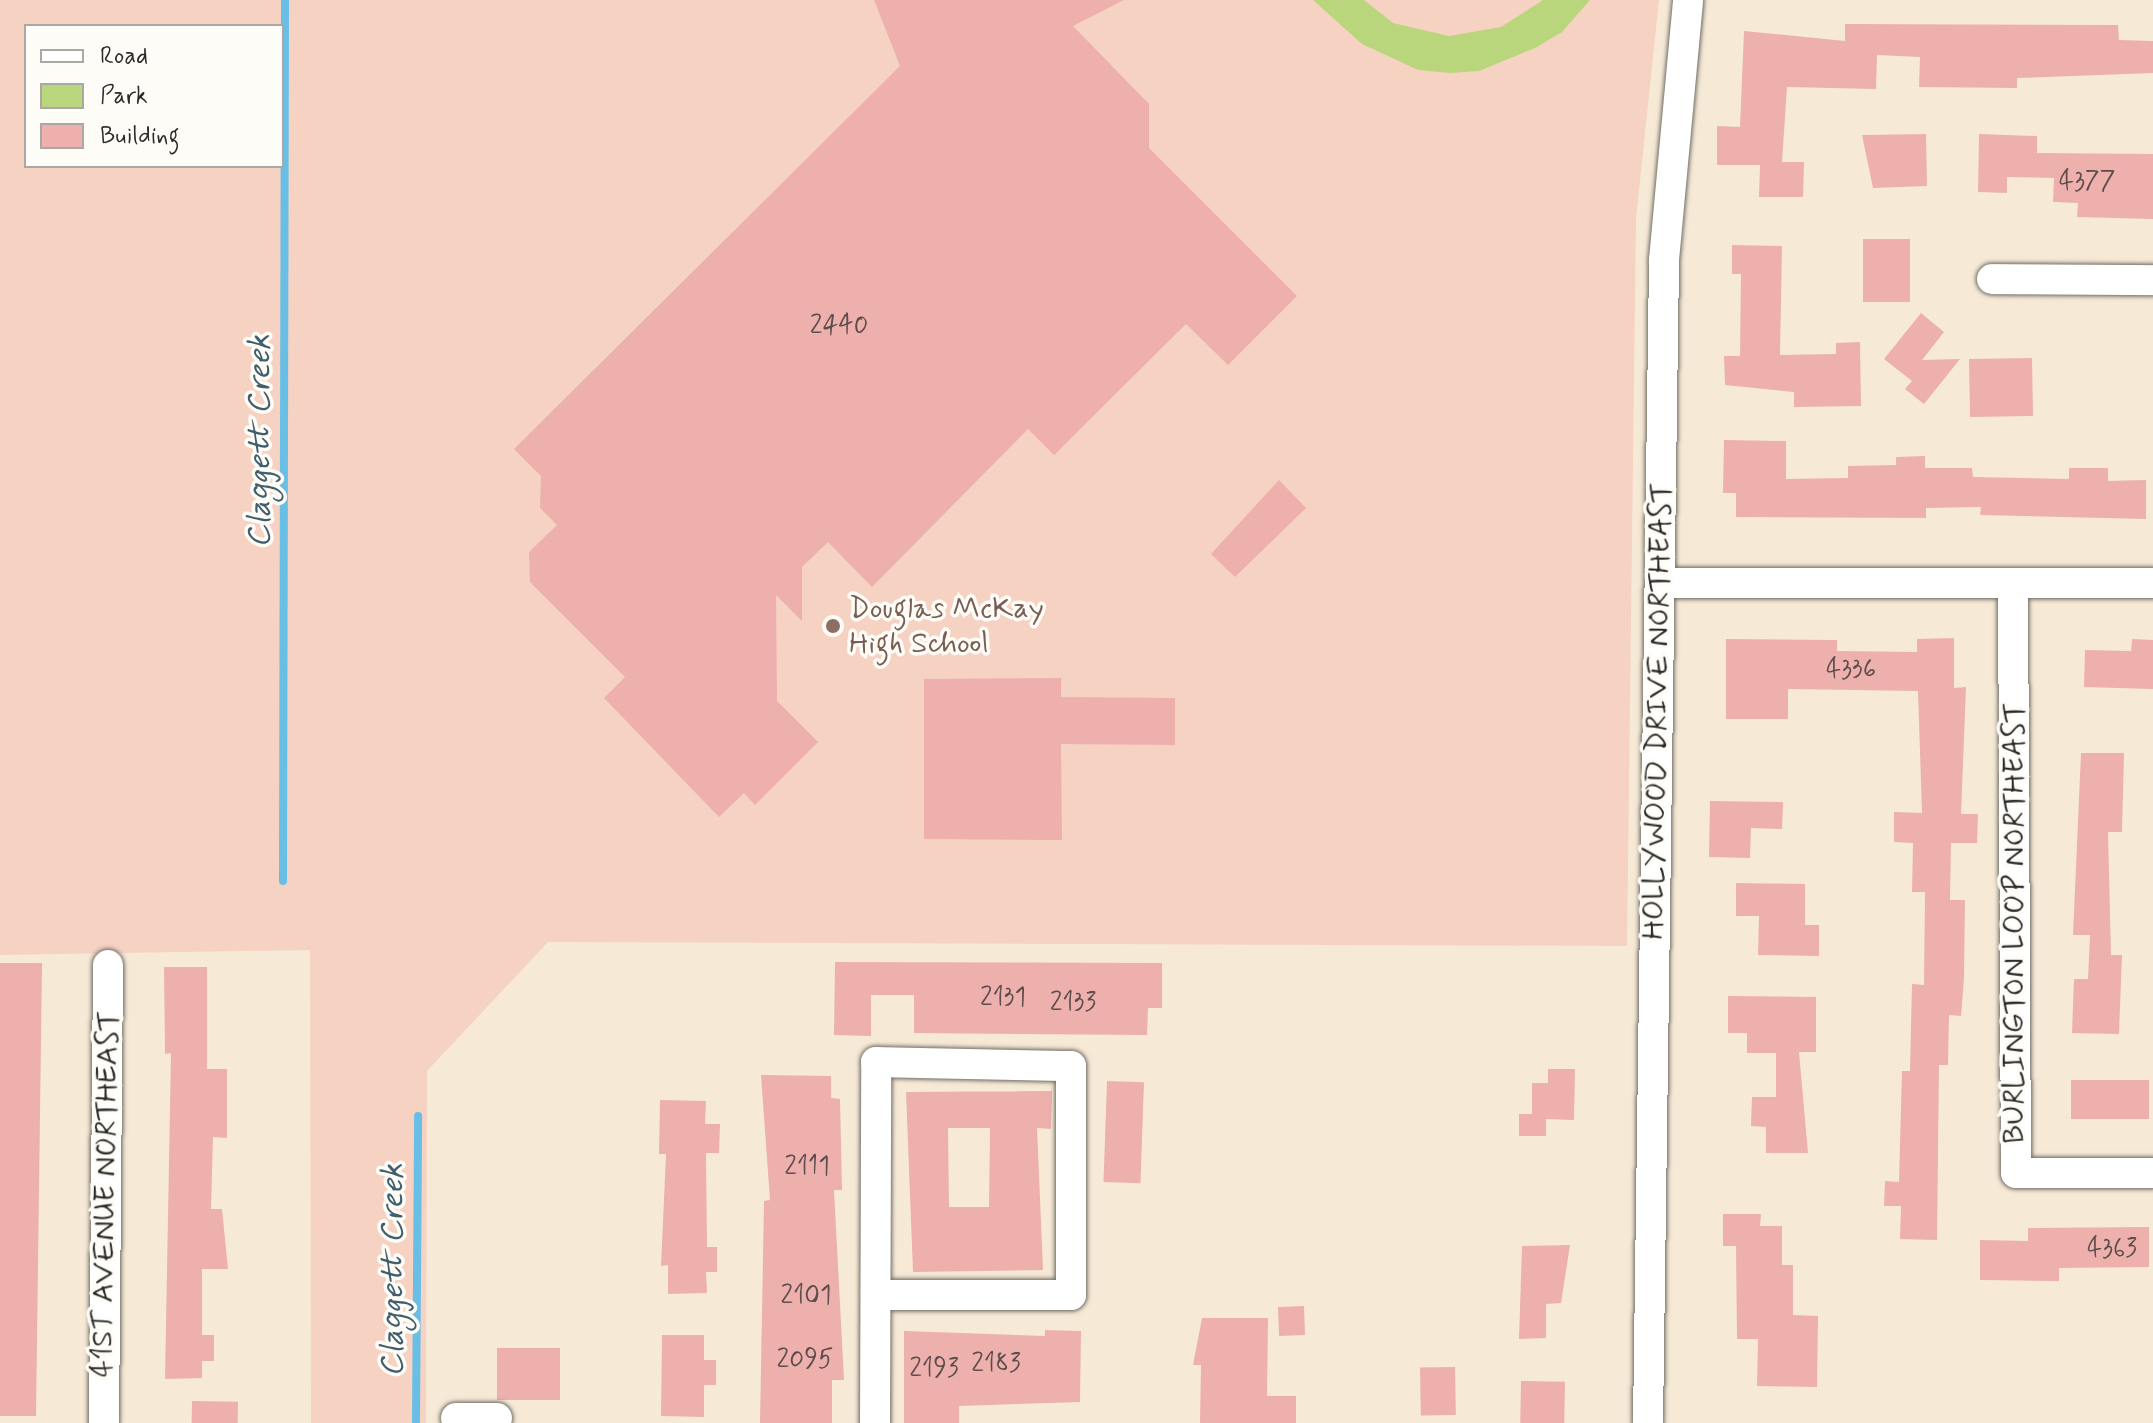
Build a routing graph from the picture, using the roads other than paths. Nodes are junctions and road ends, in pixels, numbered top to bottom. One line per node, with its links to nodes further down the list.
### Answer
1 (1688, 0): 4 (street, HOLLYWOOD DRIVE NORTHEAST)
2 (1992, 279): 3 (street)
3 (2153, 280)
4 (1660, 583): 6 (street); 14 (street, HOLLYWOOD DRIVE NORTHEAST)
5 (2153, 583): 6 (street)
6 (2013, 584): 8 (street, BURLINGTON LOOP NORTHEAST)
7 (108, 965): 12 (street, 41ST AVENUE NORTHEAST)
8 (2153, 1173)
9 (876, 1295): 9 (street); 13 (street)
10 (456, 1418): 11 (street)
11 (497, 1418)
12 (104, 1423)
13 (875, 1423)
14 (1648, 1423)

